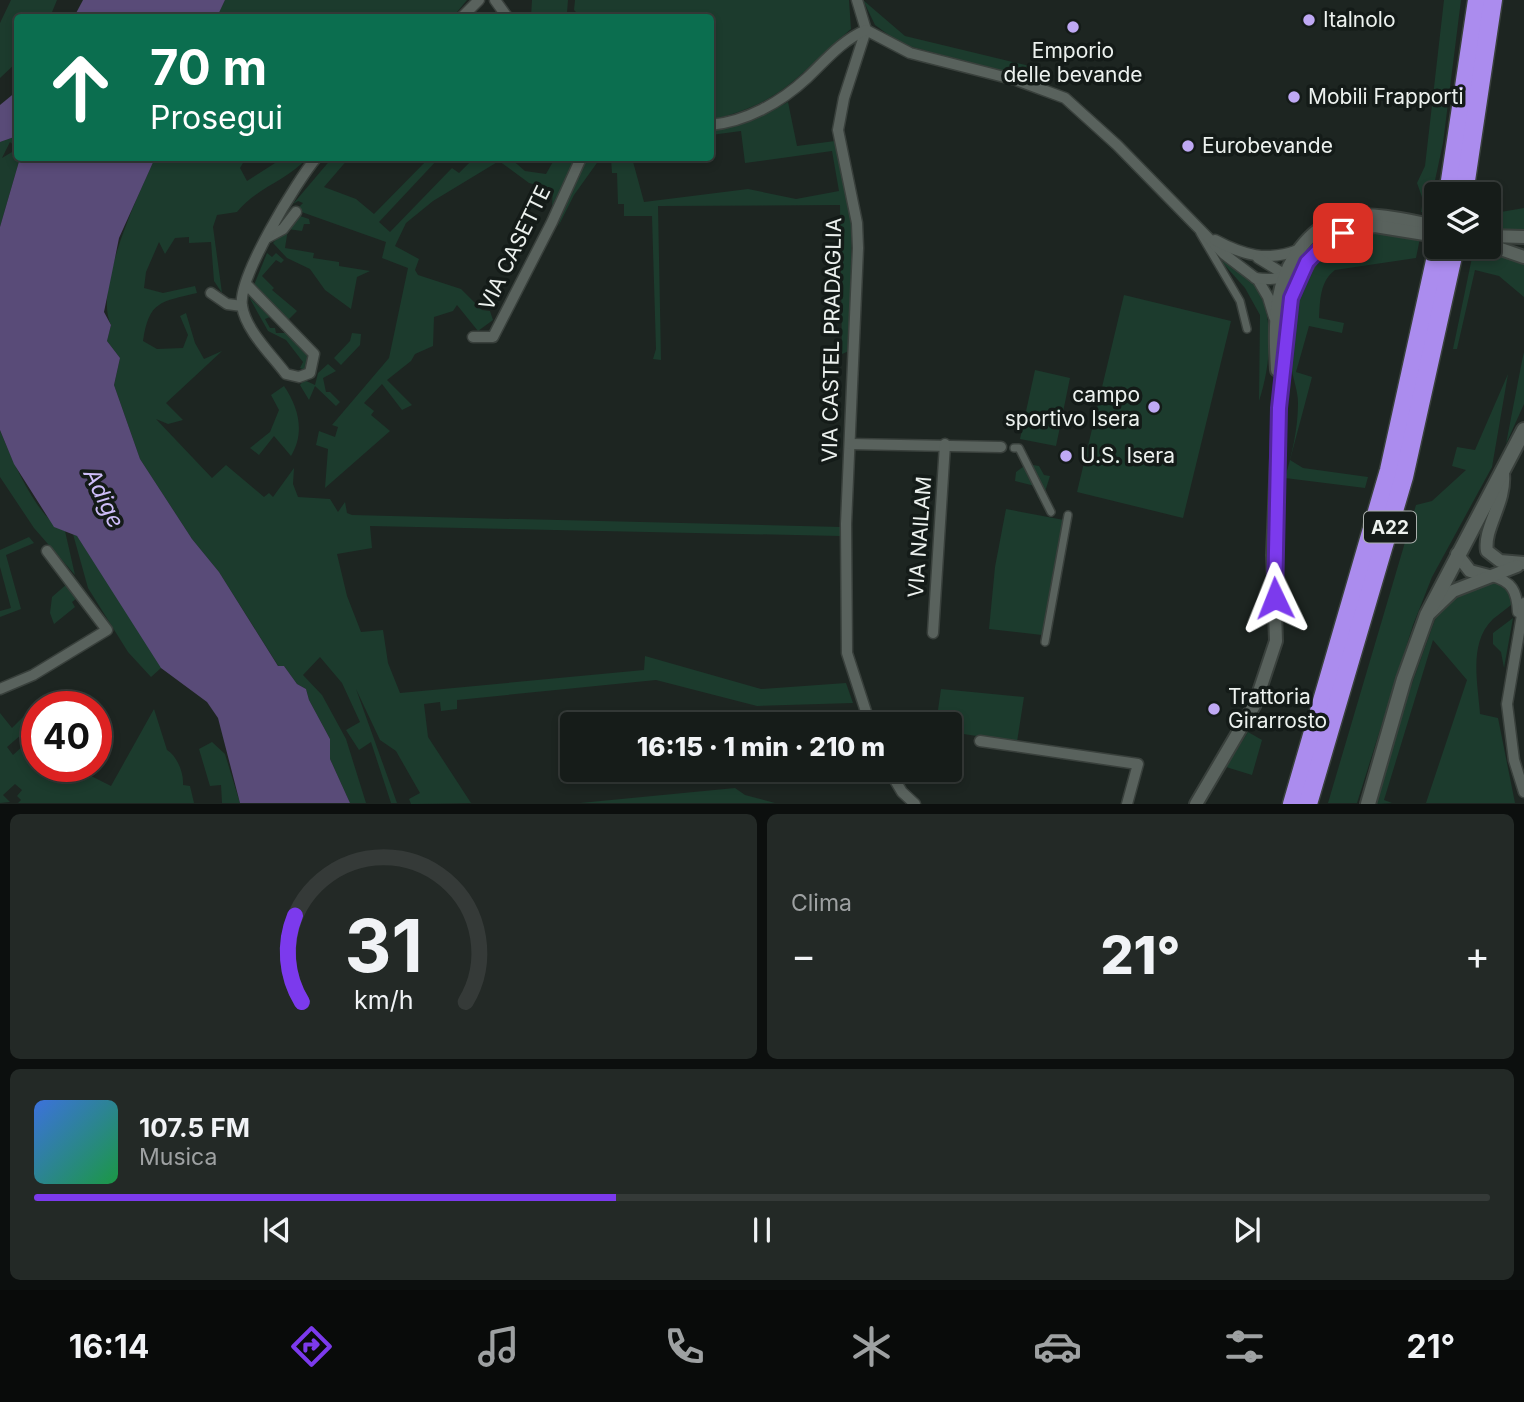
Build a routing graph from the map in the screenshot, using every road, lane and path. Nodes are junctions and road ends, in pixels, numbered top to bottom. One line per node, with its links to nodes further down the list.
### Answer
1 (479, 0): 5 (street)
2 (857, 0): 6 (street)
3 (1476, 0): 10 (highway)
4 (1493, 0): 11 (highway)
5 (465, 14)
6 (866, 30): 7 (street); 15 (street); 38 (street, VIA CASTEL PRADAGLIA)
7 (714, 124)
8 (314, 161): 18 (street)
9 (580, 161): 35 (street, VIA CASETTE)
10 (1450, 182)
11 (1466, 182)
12 (296, 212): 18 (street)
13 (1403, 225): 14 (street); 16 (street); 21 (street); 26 (street)
14 (1424, 226)
15 (1198, 229): 22 (street); 27 (street); 34 (street)
16 (1424, 232)
17 (1524, 237): 19 (street)
18 (267, 238): 29 (street)
19 (1501, 240)
20 (1501, 246): 23 (street)
21 (1298, 250): 22 (street); 28 (street)
22 (1255, 256): 28 (street)
23 (1524, 257)
24 (1435, 259): 62 (highway, A22)
25 (1452, 259): 63 (highway, A22)
26 (1307, 262): 28 (street); 31 (street)
27 (1255, 277): 28 (street); 33 (street)
28 (1284, 277): 31 (street); 33 (street)
29 (247, 285): 32 (street); 32 (street)
30 (211, 293): 32 (street)
31 (1291, 298): 36 (street)
32 (242, 306)
33 (1275, 320): 36 (street)
34 (1247, 329)
35 (473, 337)
36 (1279, 408): 61 (street)
37 (1524, 429): 42 (main road)
38 (850, 444): 39 (street, VIA NAILAM); 55 (street, VIA CASTEL PRADAGLIA)
39 (945, 444): 40 (street, VIA NAILAM); 52 (street, VIA NAILAM)
40 (1001, 447)
41 (1014, 448): 43 (street)
42 (1503, 473): 46 (main road); 47 (street)
43 (1051, 512)
44 (1068, 514): 53 (street)
45 (47, 551): 54 (street)
46 (1457, 554): 48 (street); 50 (main road)
47 (1524, 564): 48 (street)
48 (1491, 576): 50 (street); 51 (street)
49 (1524, 603): 51 (street)
50 (1427, 615): 64 (main road)
51 (1519, 630): 58 (street)
52 (933, 633)
53 (1045, 642)
54 (0, 689)
55 (866, 712)
56 (980, 741): 60 (street)
57 (896, 782): 59 (street)
58 (1524, 792)
59 (915, 803)
60 (1127, 803)
61 (1196, 803)
62 (1292, 803)
63 (1308, 803)
64 (1368, 803)

